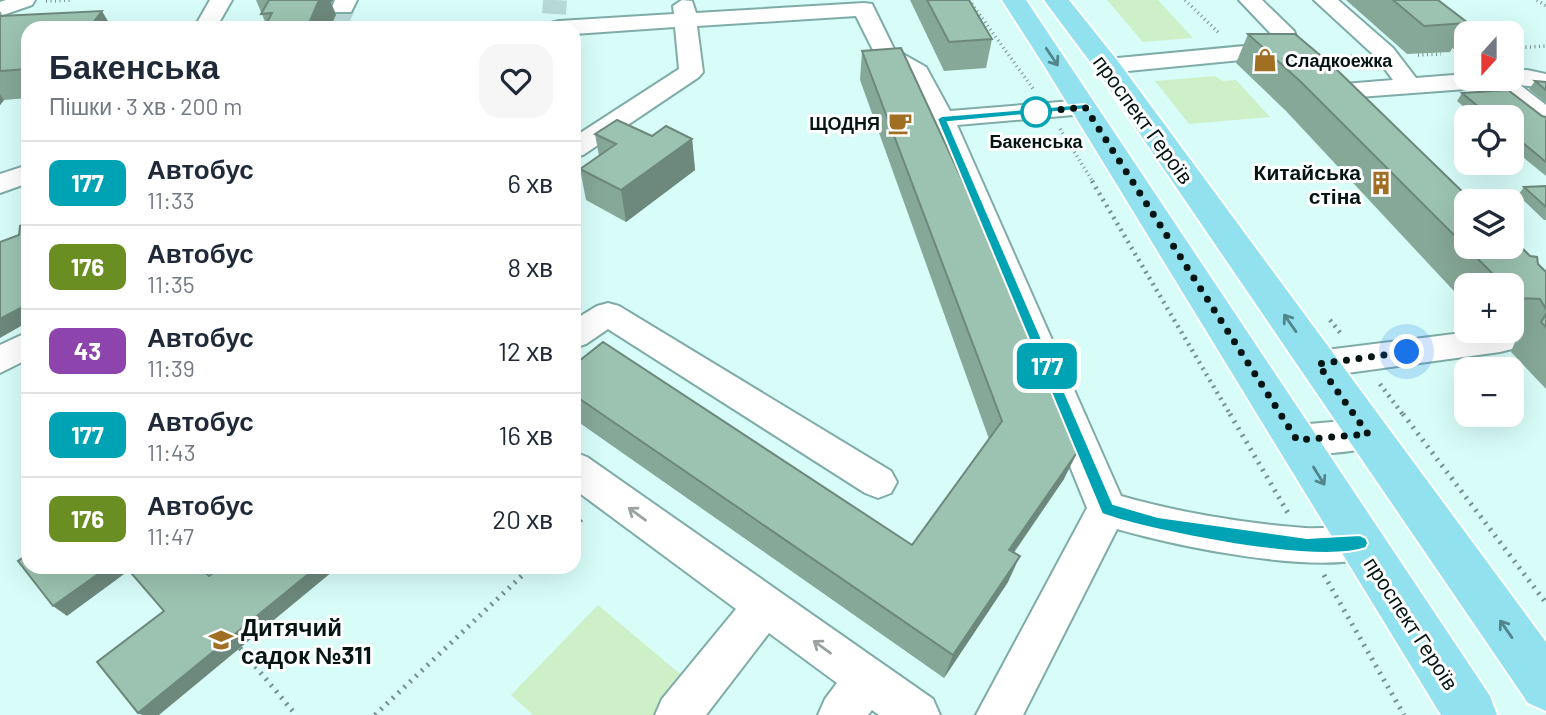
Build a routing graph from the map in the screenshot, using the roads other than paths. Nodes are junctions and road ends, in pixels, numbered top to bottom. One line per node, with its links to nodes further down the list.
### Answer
1 (24, 0): 8 (street)
2 (221, 0): 10 (street)
3 (1014, 0): 21 (main road, проспект Героїв, one-way to 21)
4 (1056, 0): 14 (main road, проспект Героїв)
5 (1251, 0): 13 (street)
6 (1325, 0): 18 (street)
7 (1410, 0): 12 (street)
8 (0, 10)
9 (686, 13): 11 (lane); 24 (lane); 25 (street)
10 (209, 21)
11 (581, 21)
12 (1454, 35)
13 (1289, 48): 14 (street); 20 (street)
14 (1107, 66): 32 (main road, проспект Героїв, one-way to 14)
15 (1524, 77): 16 (street)
16 (1546, 81)
17 (1454, 84): 18 (street)
18 (1410, 87): 20 (street)
19 (1512, 91): 23 (street)
20 (1332, 92): 22 (street)
21 (1066, 109): 24 (street); 34 (main road, проспект Героїв)
22 (1352, 112)
23 (1546, 117)
24 (942, 119): 37 (lane)
25 (581, 144)
26 (21, 176): 27 (street)
27 (0, 184)
28 (581, 331): 36 (street)
29 (1477, 343): 32 (street)
30 (21, 348): 31 (street)
31 (0, 360)
32 (1318, 364): 33 (main road, проспект Героїв)
33 (1368, 434): 34 (street); 41 (main road, проспект Героїв, one-way to 33)
34 (1297, 440): 38 (main road, проспект Героїв, one-way to 38)
35 (581, 473): 39 (street, one-way to 35)
36 (878, 482)
37 (1107, 509): 38 (street); 45 (lane)
38 (1360, 543): 46 (main road, проспект Героїв)
39 (765, 605): 40 (street, one-way to 39); 42 (street)
40 (867, 679): 43 (street); 44 (street)
41 (1546, 685)
42 (678, 715)
43 (841, 715)
44 (917, 715)
45 (999, 715)
46 (1471, 715)

